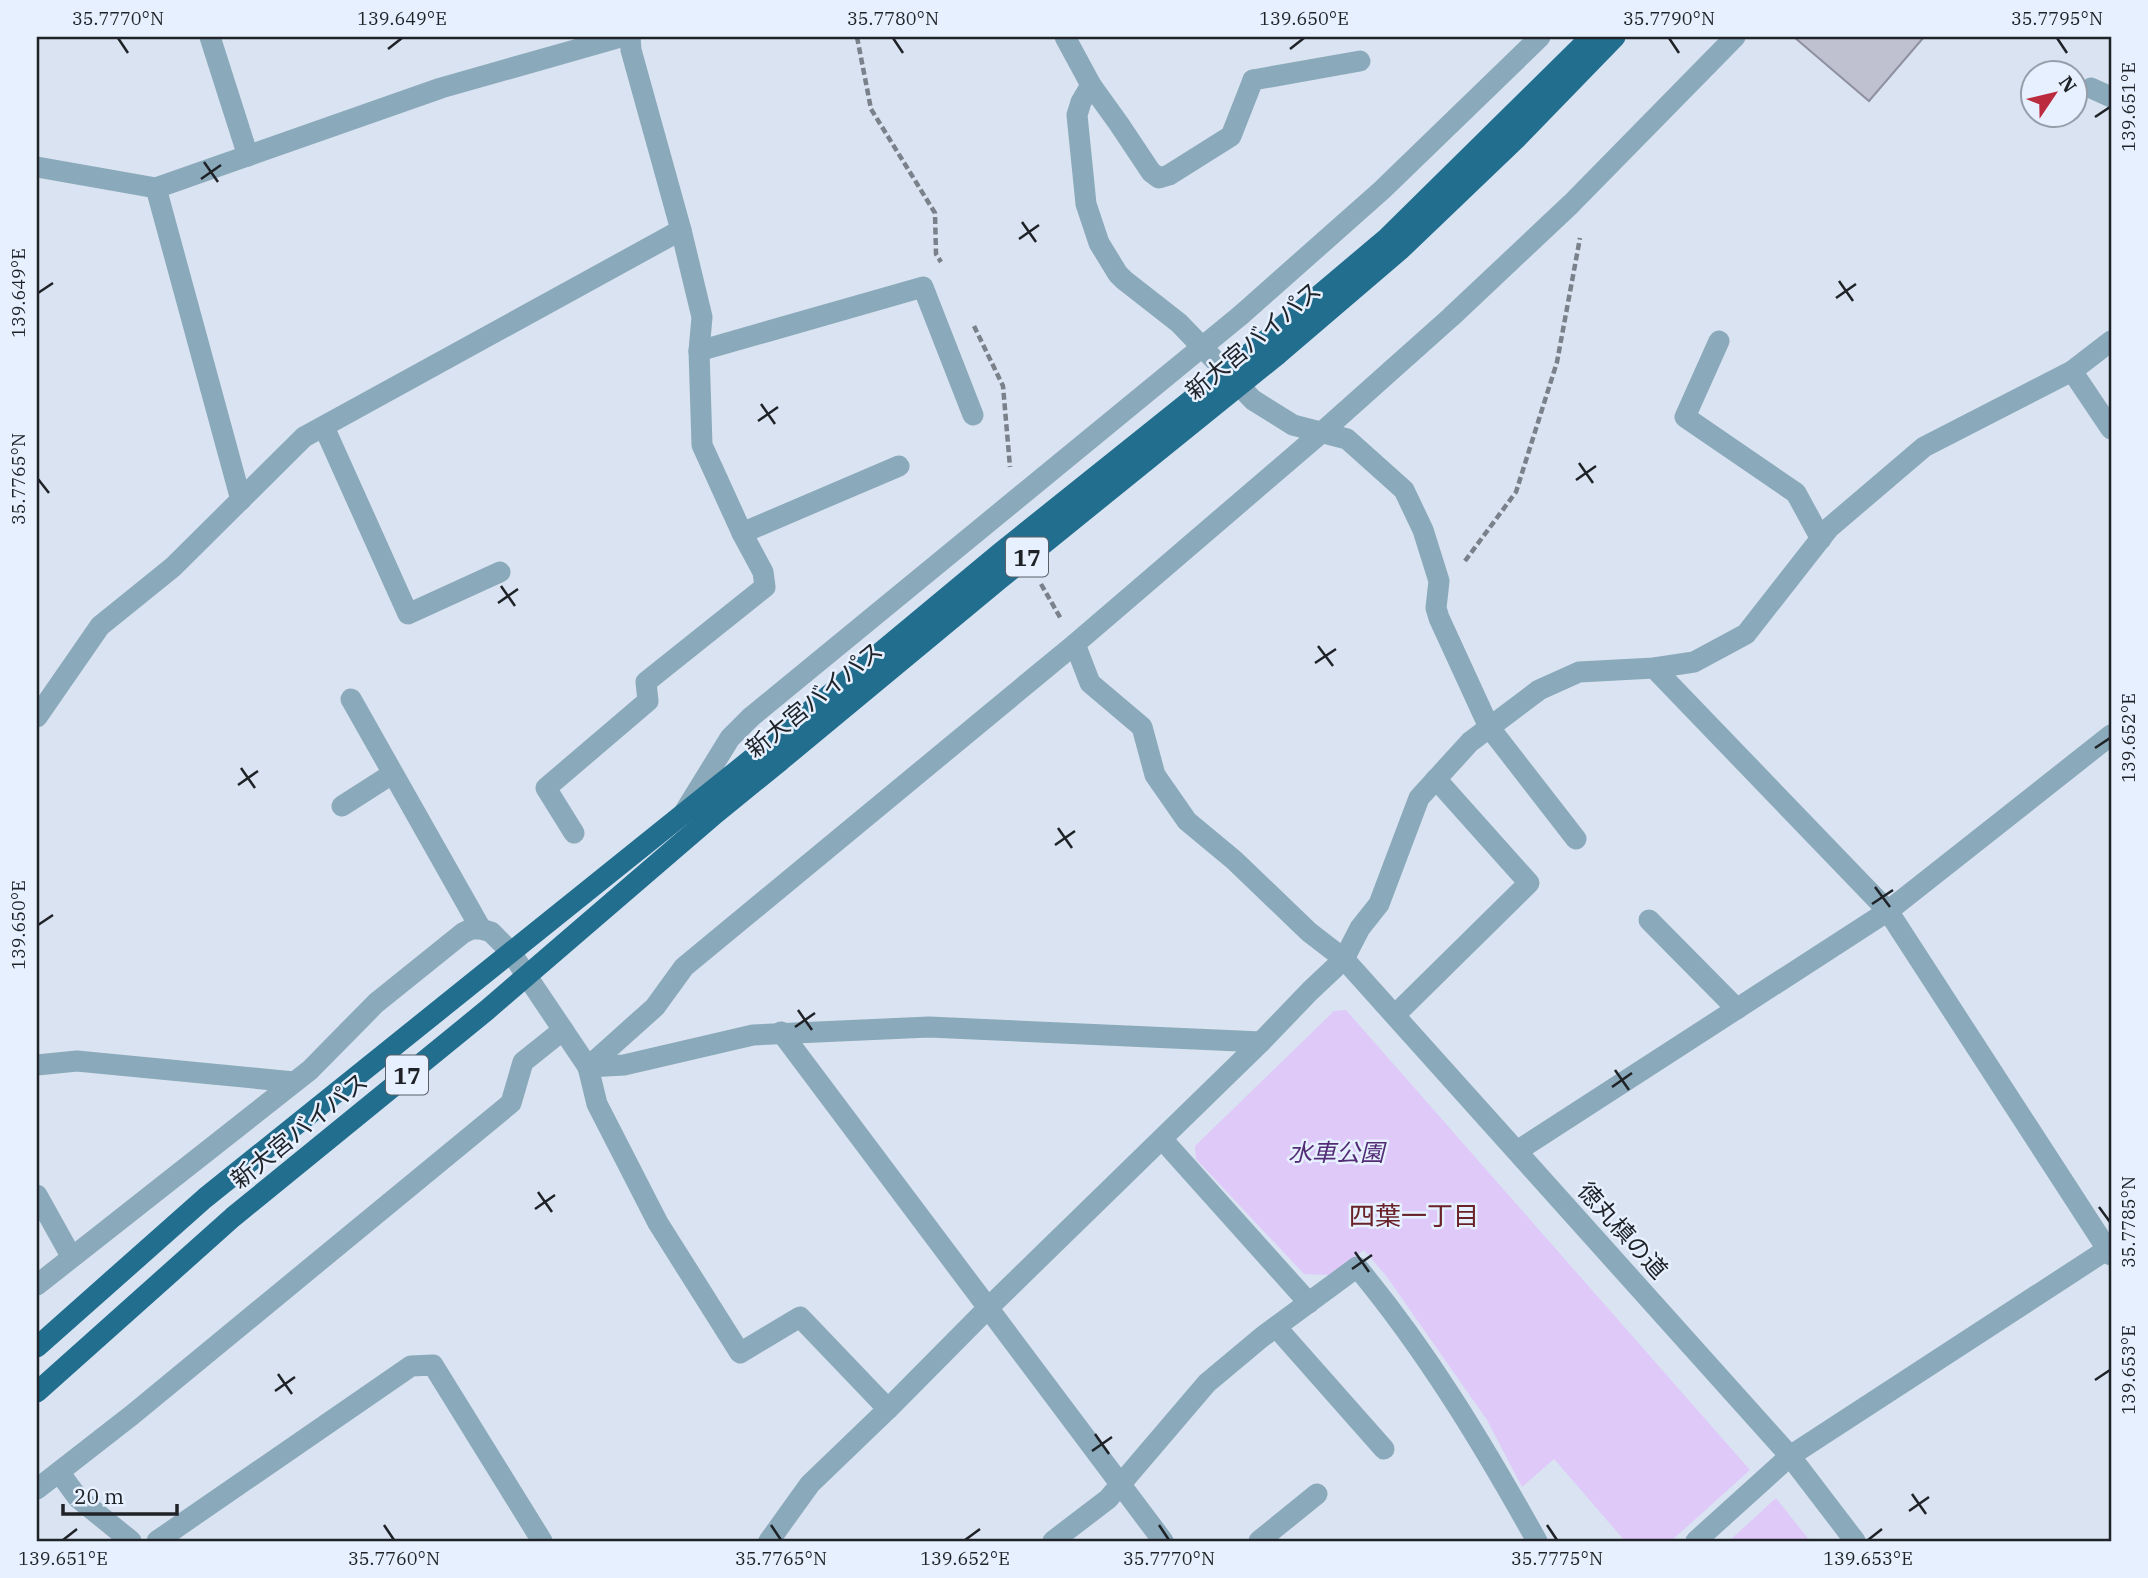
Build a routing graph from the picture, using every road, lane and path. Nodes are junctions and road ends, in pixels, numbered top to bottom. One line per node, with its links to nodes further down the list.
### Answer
1 (209, 37): 14 (street)
2 (621, 37): 14 (street)
3 (630, 37): 18 (street)
4 (857, 37): 19 (path)
5 (1065, 37): 11 (street)
6 (1541, 37): 47 (street, 17, bridge)
7 (1591, 37): 23 (highway, 新大宮バイパス / 17)
8 (1615, 37): 23 (highway, 新大宮バイパス / 17)
9 (1735, 37): 16 (street)
10 (1360, 61): 11 (street)
11 (1091, 85): 29 (street)
12 (2091, 88): 13 (street)
13 (2111, 97)
14 (248, 156): 17 (street)
15 (37, 167): 17 (street)
16 (1590, 186): 29 (street); 36 (path)
17 (156, 188): 32 (street)
18 (681, 230): 24 (street); 27 (street)
19 (947, 272)
20 (974, 326): 30 (path)
21 (1719, 341): 34 (street)
22 (2111, 341): 25 (street)
23 (1271, 348): 43 (highway, 新大宮バイパス / 17, bridge)
24 (699, 351): 26 (street); 33 (street)
25 (2072, 371): 28 (street); 34 (street)
26 (973, 415)
27 (324, 427): 32 (street); 35 (street)
28 (2111, 429)
29 (1321, 433): 36 (street); 37 (street)
30 (1009, 465)
31 (899, 466): 33 (street)
32 (241, 500): 40 (street)
33 (742, 533): 48 (street)
34 (1821, 539): 38 (street)
35 (500, 572)
36 (1436, 599): 41 (street)
37 (1075, 644): 54 (street, 徳丸槙の道); 62 (street)
38 (1654, 668): 41 (street); 50 (street)
39 (351, 699): 44 (street)
40 (37, 716)
41 (1489, 727): 45 (street); 49 (street)
42 (2111, 735): 50 (street)
43 (774, 753): 47 (highway, 新大宮バイパス / 17); 55 (highway, 新大宮バイパス / 17)
44 (393, 774): 46 (street); 52 (street)
45 (1436, 779): 54 (street); 57 (street)
46 (342, 806)
47 (684, 813): 53 (highway, 新大宮バイパス / 17)
48 (574, 833)
49 (1576, 839)
50 (1888, 911): 56 (street); 67 (street)
51 (1649, 920): 56 (street)
52 (481, 929): 53 (street); 63 (street)
53 (510, 951): 55 (street); 73 (highway, 新大宮バイパス / 17)
54 (1344, 959): 57 (street, 徳丸槙の道); 60 (street)
55 (526, 975): 58 (street); 74 (highway, 新大宮バイパス / 17)
56 (1737, 1009): 65 (street)
57 (1395, 1016): 65 (street, 徳丸槙の道)
58 (563, 1030): 62 (street); 78 (street)
59 (781, 1032): 60 (street); 62 (street); 71 (street)
60 (1261, 1042): 64 (street)
61 (37, 1065): 63 (street)
62 (588, 1067): 75 (street)
63 (294, 1082): 68 (street)
64 (1162, 1139): 70 (street); 71 (street)
65 (1517, 1151): 77 (street, 徳丸槙の道)
66 (37, 1195): 68 (street)
67 (2110, 1251): 77 (street)
68 (71, 1256): 69 (street)
69 (37, 1284)
70 (1309, 1303): 72 (street); 89 (street)
71 (988, 1308): 75 (street); 79 (street)
72 (1276, 1327): 76 (street); 79 (street)
73 (37, 1347)
74 (37, 1392)
75 (888, 1409): 85 (street)
76 (1384, 1449)
77 (1790, 1456): 90 (street); 91 (street, 徳丸槙の道)
78 (59, 1472): 80 (street); 82 (street)
79 (1120, 1483): 86 (street); 87 (street)
80 (37, 1489)
81 (1317, 1494): 88 (street)
82 (131, 1541)
83 (157, 1541): 84 (street)
84 (542, 1541)
85 (769, 1541)
86 (1053, 1541)
87 (1163, 1541)
88 (1259, 1541)
89 (1537, 1541)
90 (1696, 1541)
91 (1856, 1541)

